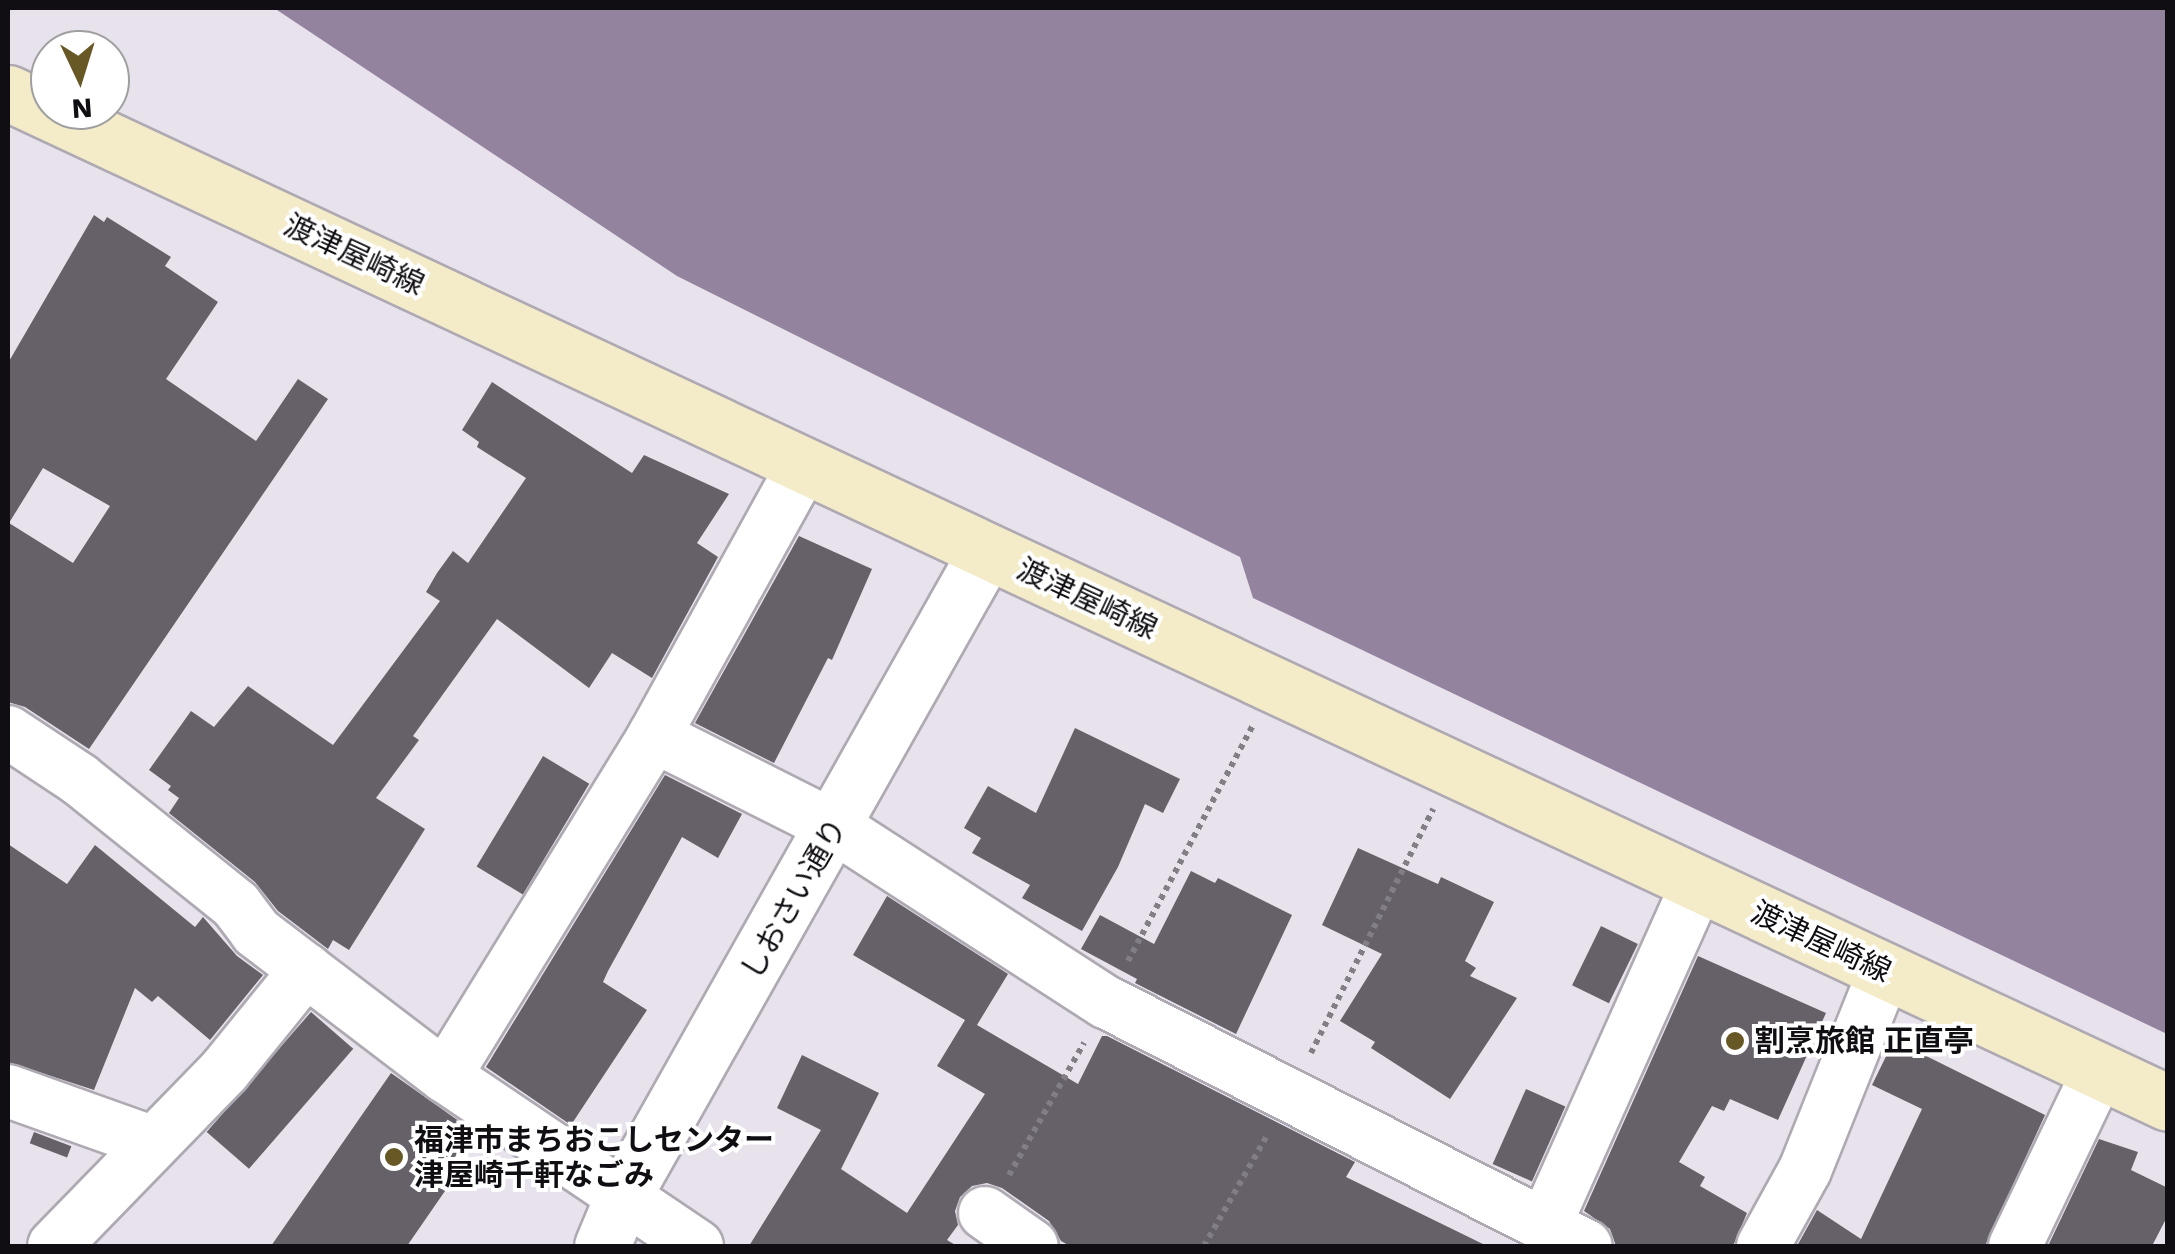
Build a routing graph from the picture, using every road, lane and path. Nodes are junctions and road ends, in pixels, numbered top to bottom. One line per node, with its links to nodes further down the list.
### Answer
1 (8, 94): 2 (main road, 渡津屋崎線)
2 (803, 466): 3 (main road, 渡津屋崎線); 5 (street)
3 (986, 552): 6 (main road, 渡津屋崎線); 7 (street, しおさい通り)
4 (8, 732): 9 (street)
5 (654, 736): 7 (street); 12 (street)
6 (1453, 770): 8 (main road, 渡津屋崎線); 14 (path)
7 (835, 827): 14 (street); 18 (street, しおさい通り)
8 (1697, 885): 10 (main road, 渡津屋崎線); 19 (street)
9 (306, 970): 12 (street); 16 (street)
10 (1884, 970): 11 (main road, 渡津屋崎線); 24 (street)
11 (2098, 1073): 15 (main road, 渡津屋崎線); 25 (street)
12 (445, 1076): 18 (street)
13 (8, 1091): 16 (street)
14 (1292, 1093): 19 (street); 23 (path)
15 (2168, 1103)
16 (151, 1142): 20 (street)
17 (985, 1213): 22 (street)
18 (612, 1222): 21 (street)
19 (1565, 1236)
20 (54, 1246)
21 (697, 1246)
22 (1032, 1246)
23 (1204, 1246)
24 (1763, 1246)
25 (2015, 1246)

